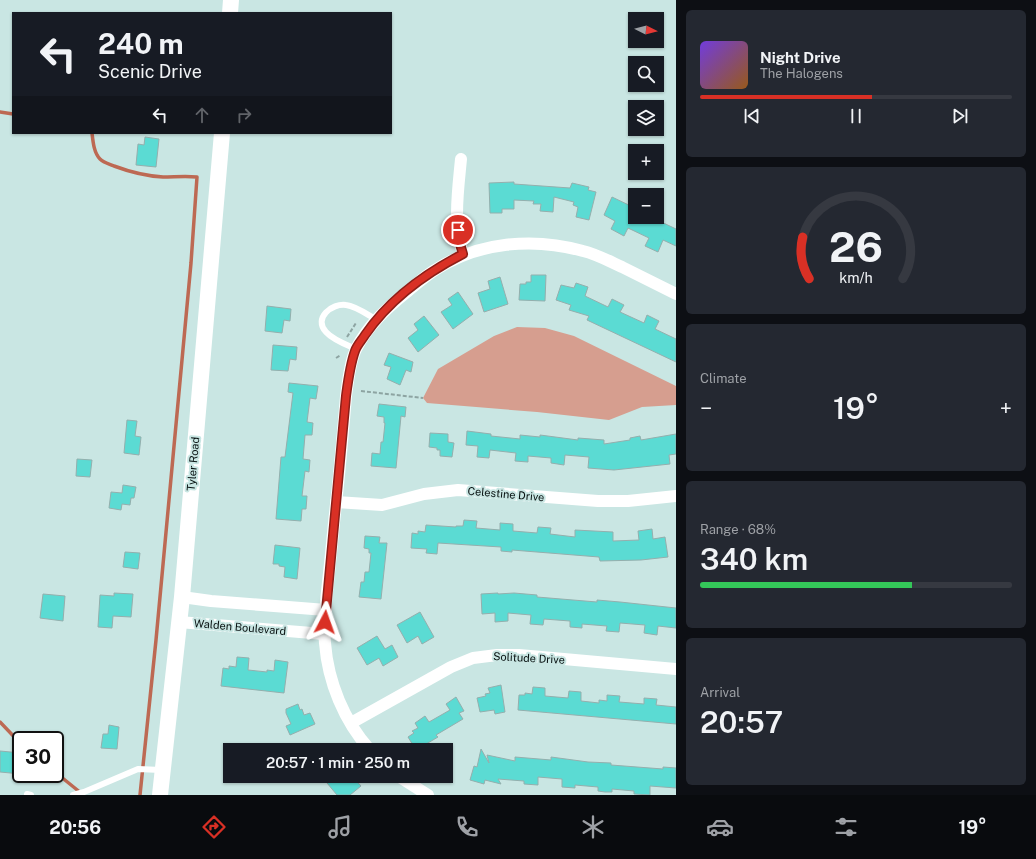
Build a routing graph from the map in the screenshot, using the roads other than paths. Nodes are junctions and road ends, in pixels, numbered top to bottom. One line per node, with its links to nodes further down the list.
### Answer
1 (231, 0): 2 (street)
2 (230, 12)
3 (222, 134): 11 (street, Tyler Road)
4 (461, 159): 5 (street)
5 (463, 254): 6 (street); 7 (street)
6 (676, 294)
7 (377, 320): 8 (street); 8 (lane)
8 (356, 349): 10 (street)
9 (676, 496): 10 (street, Celestine Drive)
10 (336, 502): 12 (street)
11 (182, 597): 12 (street, Walden Boulevard); 13 (street, Tyler Road)
12 (326, 610): 14 (street)
13 (179, 622): 14 (street, Walden Boulevard); 18 (street, Tyler Road)
14 (324, 634): 16 (street)
15 (676, 669): 16 (street, Solitude Drive)
16 (351, 723): 17 (street)
17 (364, 743)
18 (163, 770): 20 (lane); 21 (street, Tyler Road)
19 (409, 783): 22 (street)
20 (73, 795)
21 (160, 795)
22 (428, 795)

